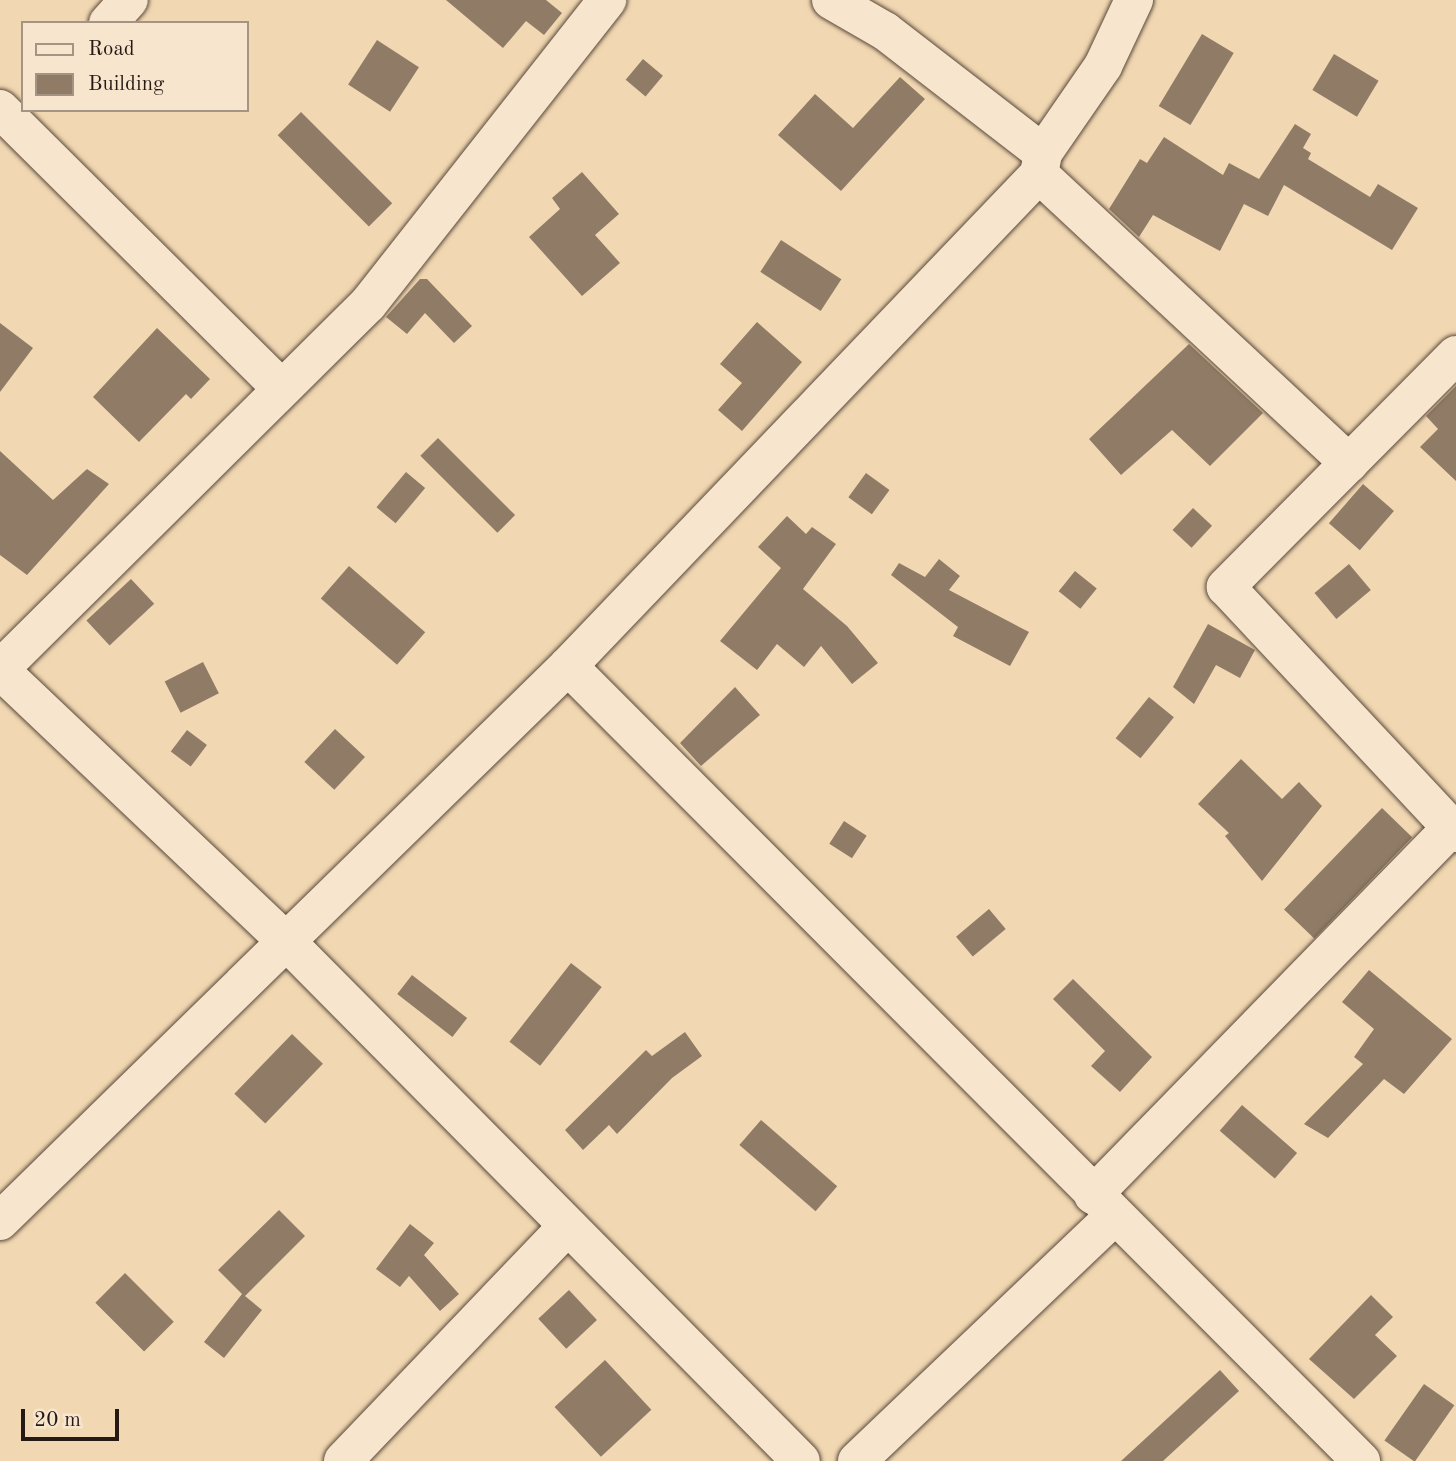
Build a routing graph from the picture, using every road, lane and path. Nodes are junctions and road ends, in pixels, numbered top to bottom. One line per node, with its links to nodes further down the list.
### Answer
1 (129, 0): 5 (street)
2 (607, 0): 9 (street)
3 (831, 0): 7 (street)
4 (1134, 0): 7 (street)
5 (110, 21)
6 (13, 114): 9 (street)
7 (1041, 164): 10 (street); 11 (street)
8 (1456, 355): 10 (street)
9 (281, 388): 12 (street)
10 (1349, 463): 13 (street)
11 (568, 666): 14 (street); 15 (street)
12 (0, 669): 14 (street)
13 (1454, 831): 15 (street)
14 (285, 940): 16 (street); 17 (street)
15 (1103, 1206): 20 (street); 21 (street)
16 (0, 1221)
17 (567, 1227): 18 (street); 19 (street)
18 (343, 1461)
19 (801, 1461)
20 (857, 1461)
21 (1361, 1461)

